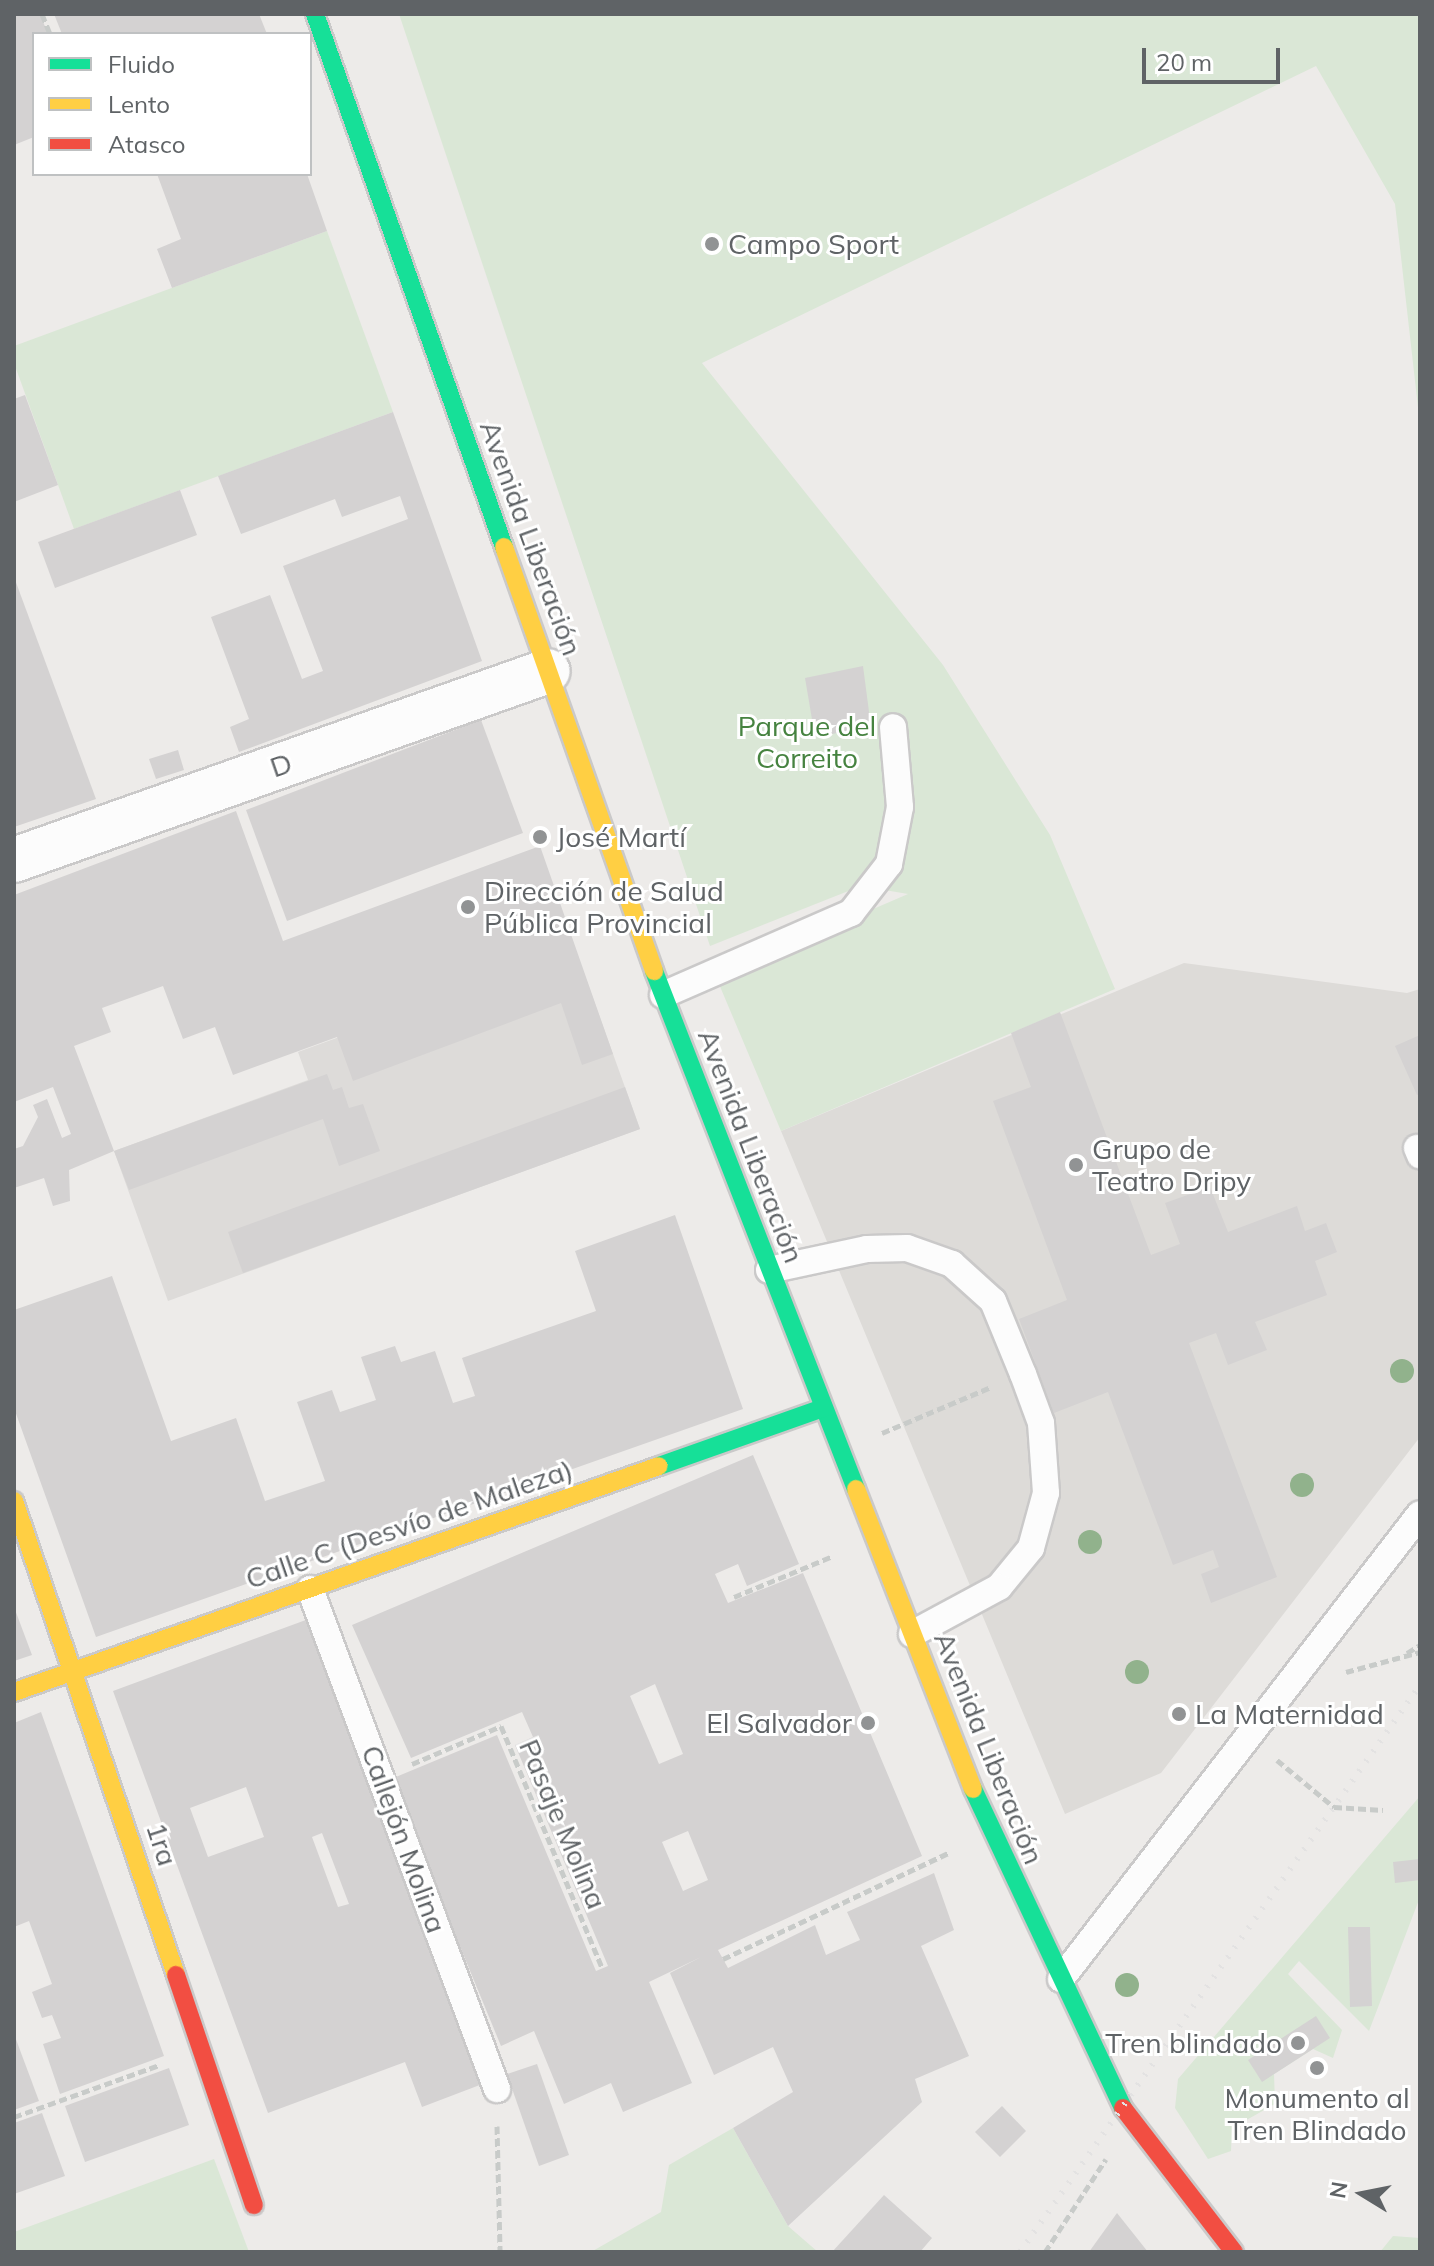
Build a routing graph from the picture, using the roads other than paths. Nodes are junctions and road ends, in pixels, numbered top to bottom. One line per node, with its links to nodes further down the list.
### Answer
1 (315, 14): 2 (main road, Avenida Liberación)
2 (548, 671): 4 (street, D); 5 (main road, Avenida Liberación)
3 (893, 727): 5 (lane)
4 (14, 860)
5 (663, 995): 6 (main road, Avenida Liberación)
6 (769, 1270): 7 (main road, Avenida Liberación); 11 (lane)
7 (823, 1408): 10 (main road, Calle C (Desvío de Maleza)); 11 (main road, Avenida Liberación)
8 (14, 1501): 12 (main road, 1ra)
9 (1420, 1514): 14 (lane)
10 (310, 1589): 12 (main road, Calle C (Desvío de Maleza)); 15 (lane, Callejón Molina)
11 (912, 1634): 14 (main road, Avenida Liberación)
12 (75, 1671): 13 (main road, Calle C (Desvío de Maleza)); 16 (main road, 1ra)
13 (14, 1692)
14 (1061, 1979): 17 (main road, Avenida Liberación)
15 (497, 2089)
16 (254, 2205)
17 (1234, 2252)

